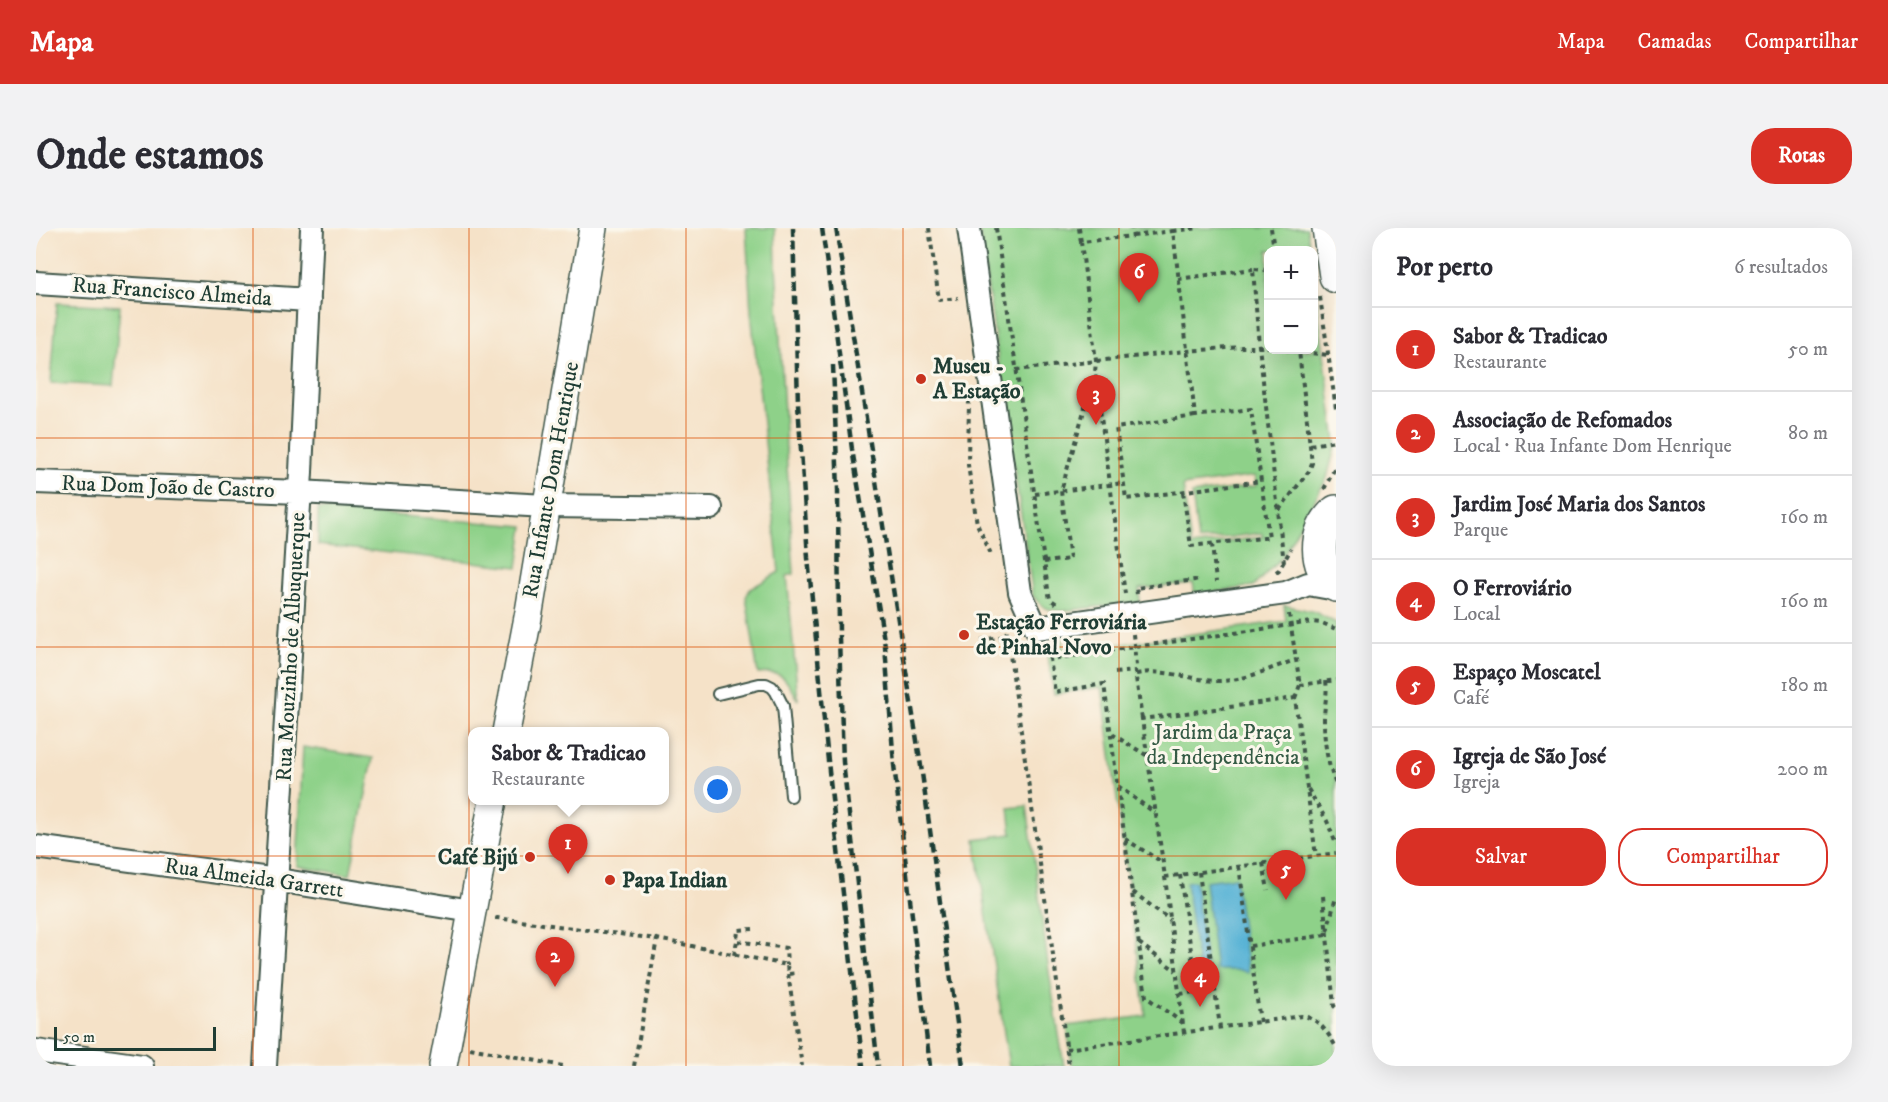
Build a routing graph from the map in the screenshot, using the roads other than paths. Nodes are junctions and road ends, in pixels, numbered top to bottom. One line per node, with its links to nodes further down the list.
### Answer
1 (312, 228): 7 (street, Rua Mouzinho de Albuquerque)
2 (593, 228): 11 (street, Rua Infante Dom Henrique)
3 (969, 228): 14 (street)
4 (1329, 228): 5 (main road)
5 (1327, 281)
6 (36, 283): 7 (street, Rua Francisco Almeida)
7 (309, 300): 9 (street, Rua Mouzinho de Albuquerque)
8 (36, 482): 9 (street, Rua Dom João de Castro)
9 (300, 492): 11 (street, Rua Dom João de Castro); 21 (street, Rua Mouzinho de Albuquerque)
10 (1328, 505): 13 (main road)
11 (546, 506): 12 (street, Rua Dom João de Castro); 17 (street, Rua Infante Dom Henrique)
12 (711, 508)
13 (1308, 544): 14 (street); 15 (main road)
14 (1299, 586): 15 (street)
15 (1336, 587)
16 (718, 694): 18 (lane)
17 (507, 727)
18 (791, 796)
19 (492, 805): 22 (street)
20 (36, 847): 21 (street, Rua Almeida Garrett)
21 (277, 880): 22 (street, Rua Almeida Garrett); 25 (street, Rua Mouzinho de Albuquerque)
22 (472, 911): 26 (street)
23 (36, 1051): 24 (street)
24 (142, 1066)
25 (265, 1066)
26 (443, 1066)

